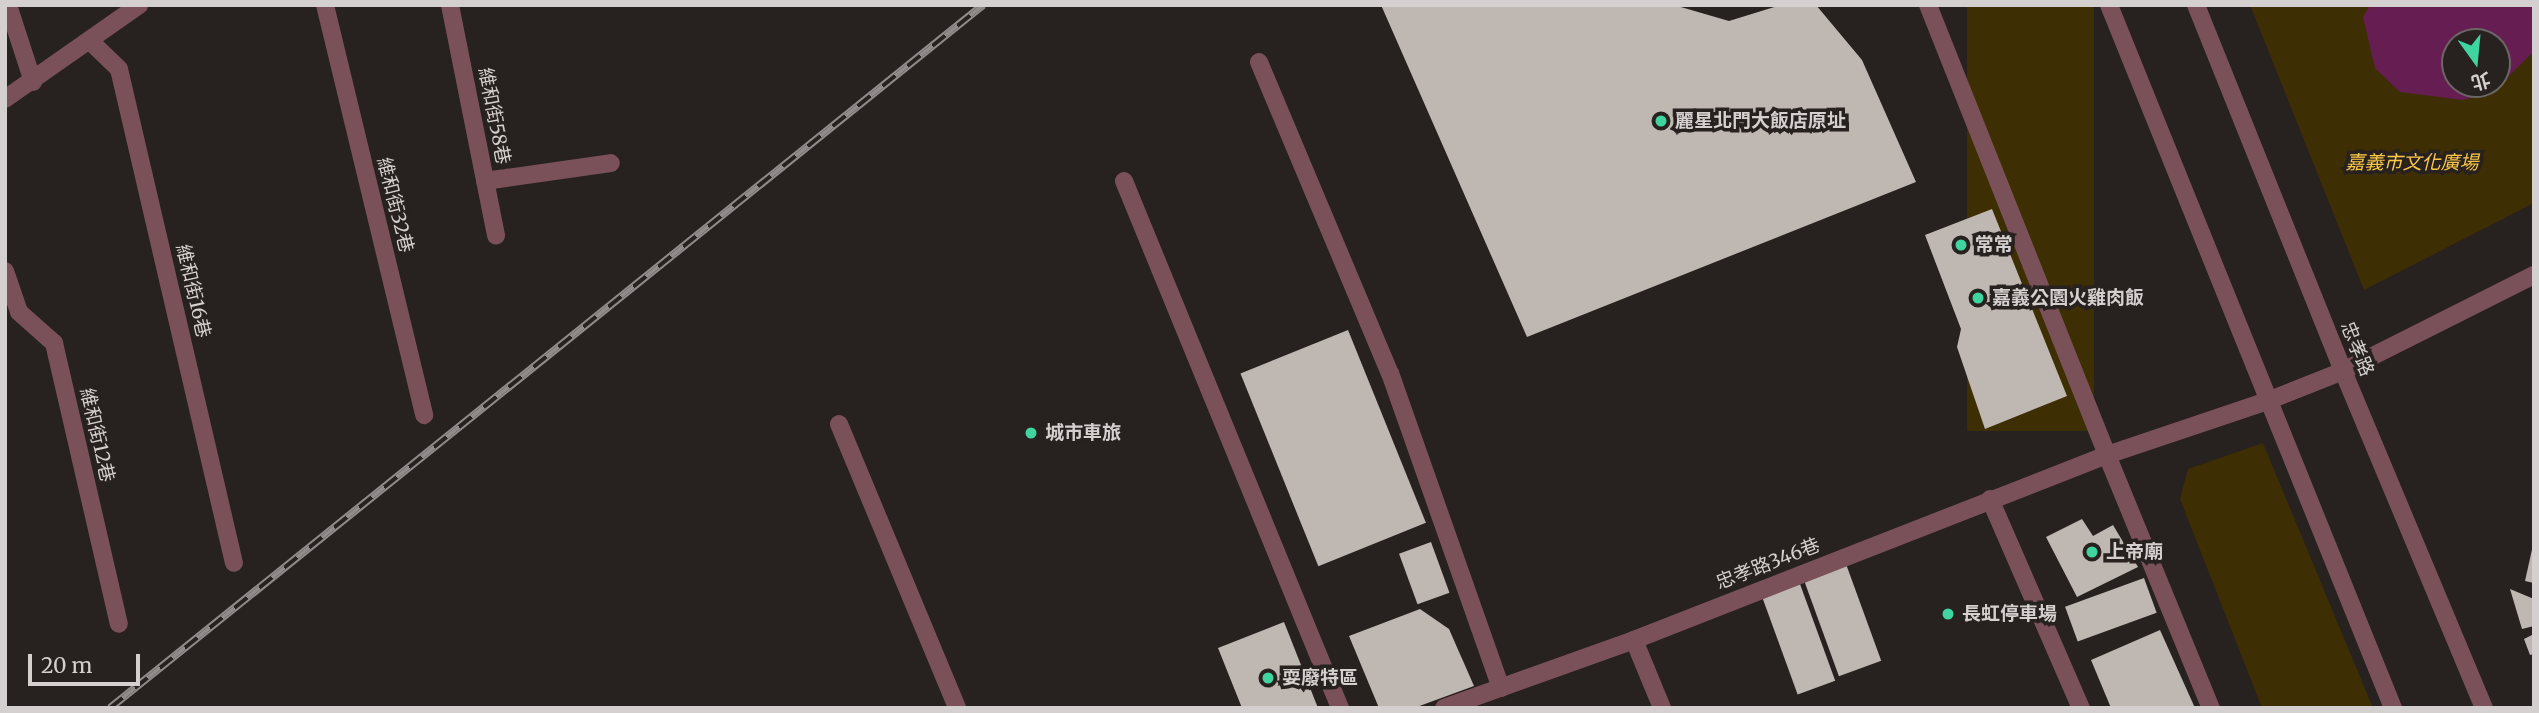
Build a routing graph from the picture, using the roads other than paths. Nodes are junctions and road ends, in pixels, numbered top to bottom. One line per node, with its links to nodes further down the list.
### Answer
1 (8, 5): 10 (street)
2 (139, 5): 8 (street)
3 (325, 5): 20 (street, 維和街32巷)
4 (450, 5): 13 (street, 維和街58巷)
5 (1928, 5): 22 (street)
6 (2109, 5): 19 (street)
7 (2196, 5): 18 (street, 忠孝路)
8 (90, 40): 10 (street); 24 (street, 維和街16巷)
9 (1259, 62): 27 (street)
10 (33, 82): 11 (street)
11 (5, 99)
12 (611, 163): 13 (street)
13 (485, 181): 15 (street, 維和街58巷)
14 (1124, 181): 29 (street)
15 (496, 235)
16 (5, 271): 25 (street, 維和街12巷)
17 (2534, 275): 18 (street, 忠孝路346巷)
18 (2343, 370): 19 (street, 忠孝路346巷); 35 (street, 忠孝路)
19 (2270, 400): 22 (street, 忠孝路346巷); 34 (street)
20 (424, 415)
21 (839, 425): 28 (street)
22 (2107, 456): 23 (street, 忠孝路346巷); 33 (street)
23 (1990, 499): 26 (street, 忠孝路346巷); 32 (street)
24 (234, 563)
25 (119, 624)
26 (1634, 640): 27 (street, 忠孝路346巷); 31 (street)
27 (1501, 688): 30 (street, 忠孝路346巷)
28 (957, 708)
29 (1340, 708)
30 (1444, 708)
31 (1662, 708)
32 (2081, 708)
33 (2211, 708)
34 (2393, 708)
35 (2484, 708)

